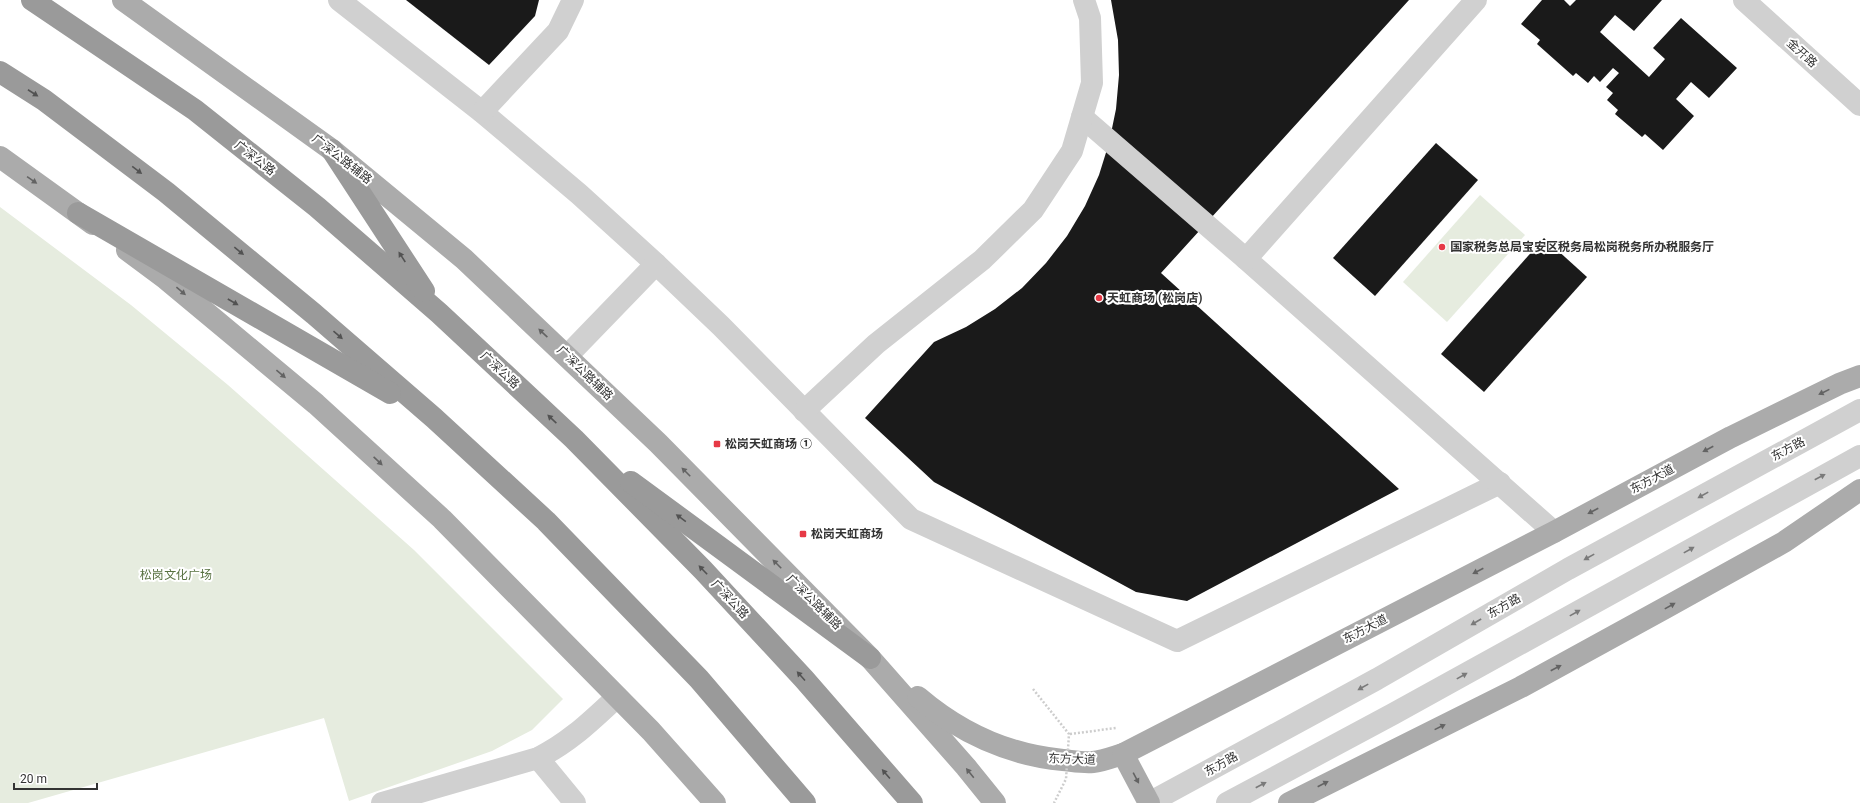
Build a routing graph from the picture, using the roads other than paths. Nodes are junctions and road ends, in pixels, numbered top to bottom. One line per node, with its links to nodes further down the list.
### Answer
1 (32, 0): 17 (highway, 广深公路)
2 (123, 0): 12 (main road, 广深公路辅路)
3 (339, 0): 10 (street)
4 (573, 0): 10 (street)
5 (1084, 0): 11 (street)
6 (1476, 0): 15 (street)
7 (1744, 0): 9 (street, 金开路)
8 (0, 72): 22 (highway, one-way to 22)
9 (1860, 105)
10 (482, 112): 16 (street)
11 (1082, 117): 15 (street); 21 (street)
12 (332, 150): 17 (highway, one-way to 12); 18 (main road, 广深公路辅路, one-way to 12)
13 (0, 157): 14 (main road, one-way to 14)
14 (78, 213): 22 (highway, one-way to 22); 29 (main road, one-way to 29)
15 (1246, 259): 25 (street)
16 (656, 264): 18 (street); 21 (street)
17 (439, 313): 23 (highway, 广深公路, one-way to 17)
18 (567, 356): 28 (main road, 广深公路辅路, one-way to 18)
19 (1860, 376): 27 (main road, 东方大道, one-way to 27)
20 (1860, 410): 38 (street, 东方路, one-way to 38)
21 (804, 411): 25 (street)
22 (434, 418): 35 (highway)
23 (574, 439): 28 (highway, one-way to 23); 36 (highway, 广深公路, one-way to 23)
24 (1860, 456): 39 (street, one-way to 24)
25 (1500, 483): 27 (street)
26 (1860, 490): 40 (main road, one-way to 26)
27 (1554, 532): 30 (main road, 东方大道, one-way to 30)
28 (870, 658): 30 (main road, 东方大道); 37 (main road, 广深公路辅路, one-way to 28)
29 (617, 697): 31 (street); 34 (main road)
30 (1123, 754): 38 (main road, one-way to 38)
31 (538, 758): 32 (street); 33 (street)
32 (382, 803)
33 (575, 803)
34 (715, 803)
35 (805, 803)
36 (912, 803)
37 (995, 803)
38 (1149, 803)
39 (1227, 803)
40 (1289, 803)

